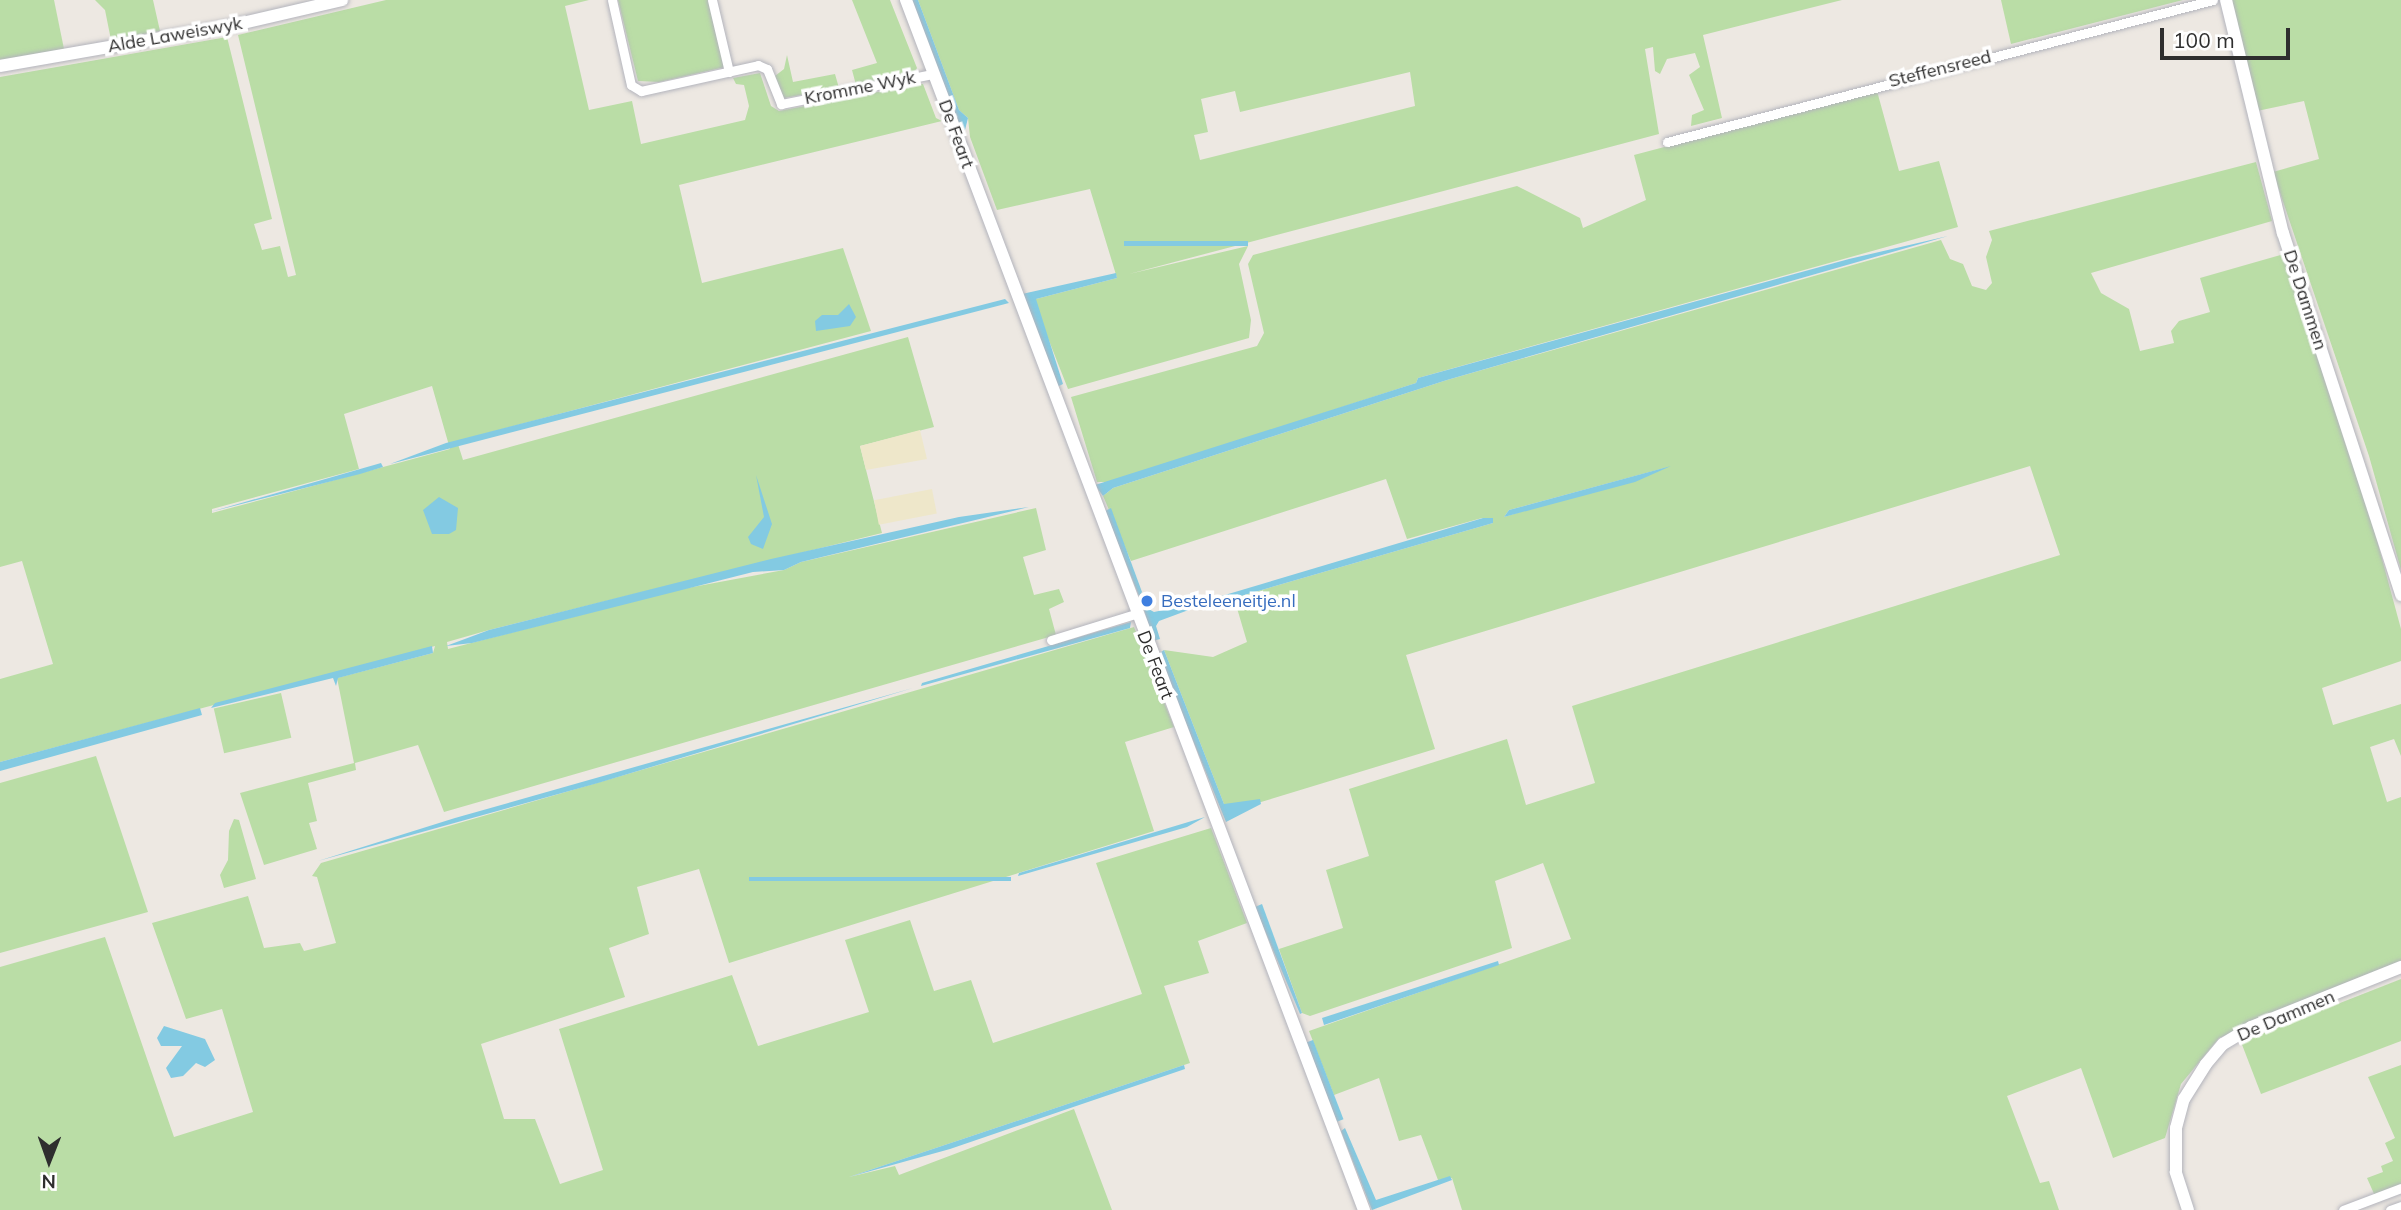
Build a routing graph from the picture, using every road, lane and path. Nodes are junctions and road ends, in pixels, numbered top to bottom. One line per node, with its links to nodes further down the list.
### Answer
1 (342, 0): 7 (street, Alde Laweiswyk)
2 (612, 0): 8 (street, Kromme Wyk)
3 (712, 0): 8 (street)
4 (906, 0): 9 (street, De Feart)
5 (2213, 0): 10 (street, Steffensreed)
6 (2226, 0): 11 (street, De Dammen)
7 (0, 66)
8 (729, 72): 9 (street, Kromme Wyk)
9 (933, 74): 12 (street, De Feart)
10 (1667, 142)
11 (2401, 595)
12 (1135, 614): 13 (street); 17 (street, De Feart)
13 (1051, 640)
14 (2401, 967): 18 (street, De Dammen)
15 (2401, 1188): 19 (street)
16 (2401, 1206): 20 (street)
17 (1364, 1210)
18 (2188, 1210)
19 (2343, 1210)
20 (2390, 1210)

